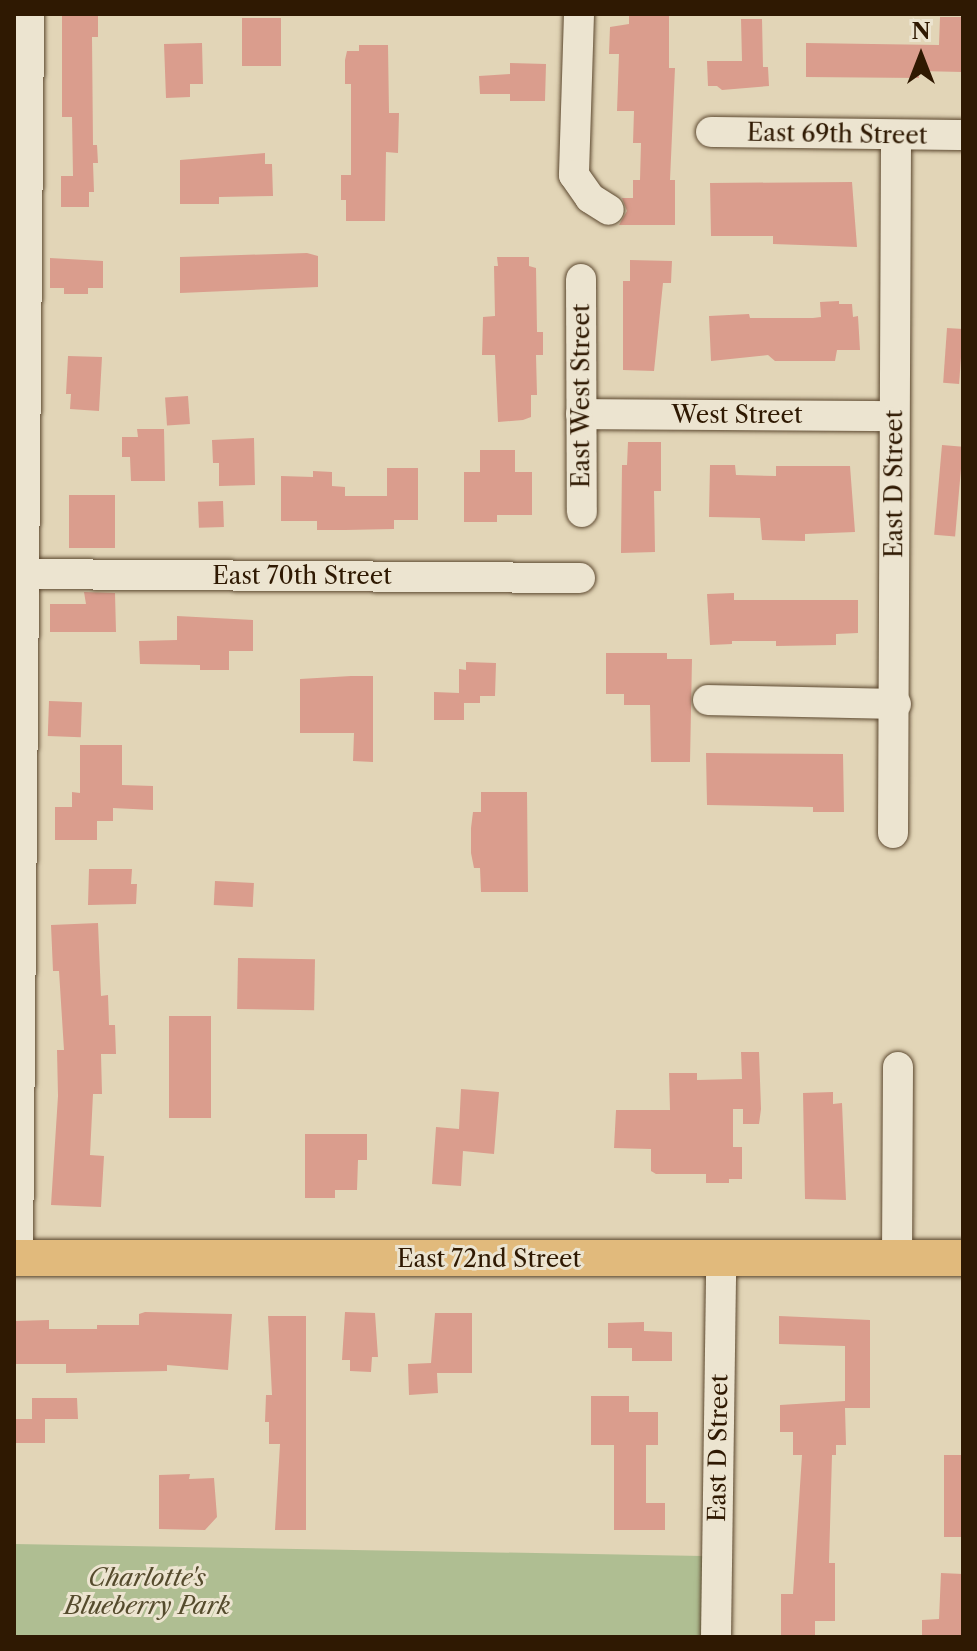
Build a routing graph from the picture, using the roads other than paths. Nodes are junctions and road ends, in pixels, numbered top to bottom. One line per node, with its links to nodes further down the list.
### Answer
1 (29, 14): 10 (street)
2 (579, 14): 6 (street)
3 (711, 132): 4 (street, East 69th Street)
4 (896, 135): 5 (street, East 69th Street); 9 (street, East D Street)
5 (963, 135)
6 (609, 210)
7 (581, 279): 8 (street, East West Street)
8 (581, 414): 9 (street, West Street); 11 (street, East West Street)
9 (893, 416): 15 (street, East D Street)
10 (19, 484): 12 (street)
11 (582, 512)
12 (23, 574): 13 (street, East 70th Street); 18 (street)
13 (580, 578)
14 (708, 700): 15 (street)
15 (896, 704): 16 (street, East D Street)
16 (893, 833)
17 (898, 1067): 19 (street)
18 (16, 1258): 21 (main road, East 72nd Street)
19 (897, 1258): 20 (main road, East 72nd Street); 21 (main road, East 72nd Street)
20 (963, 1258)
21 (721, 1259): 22 (street, East D Street)
22 (716, 1637)

